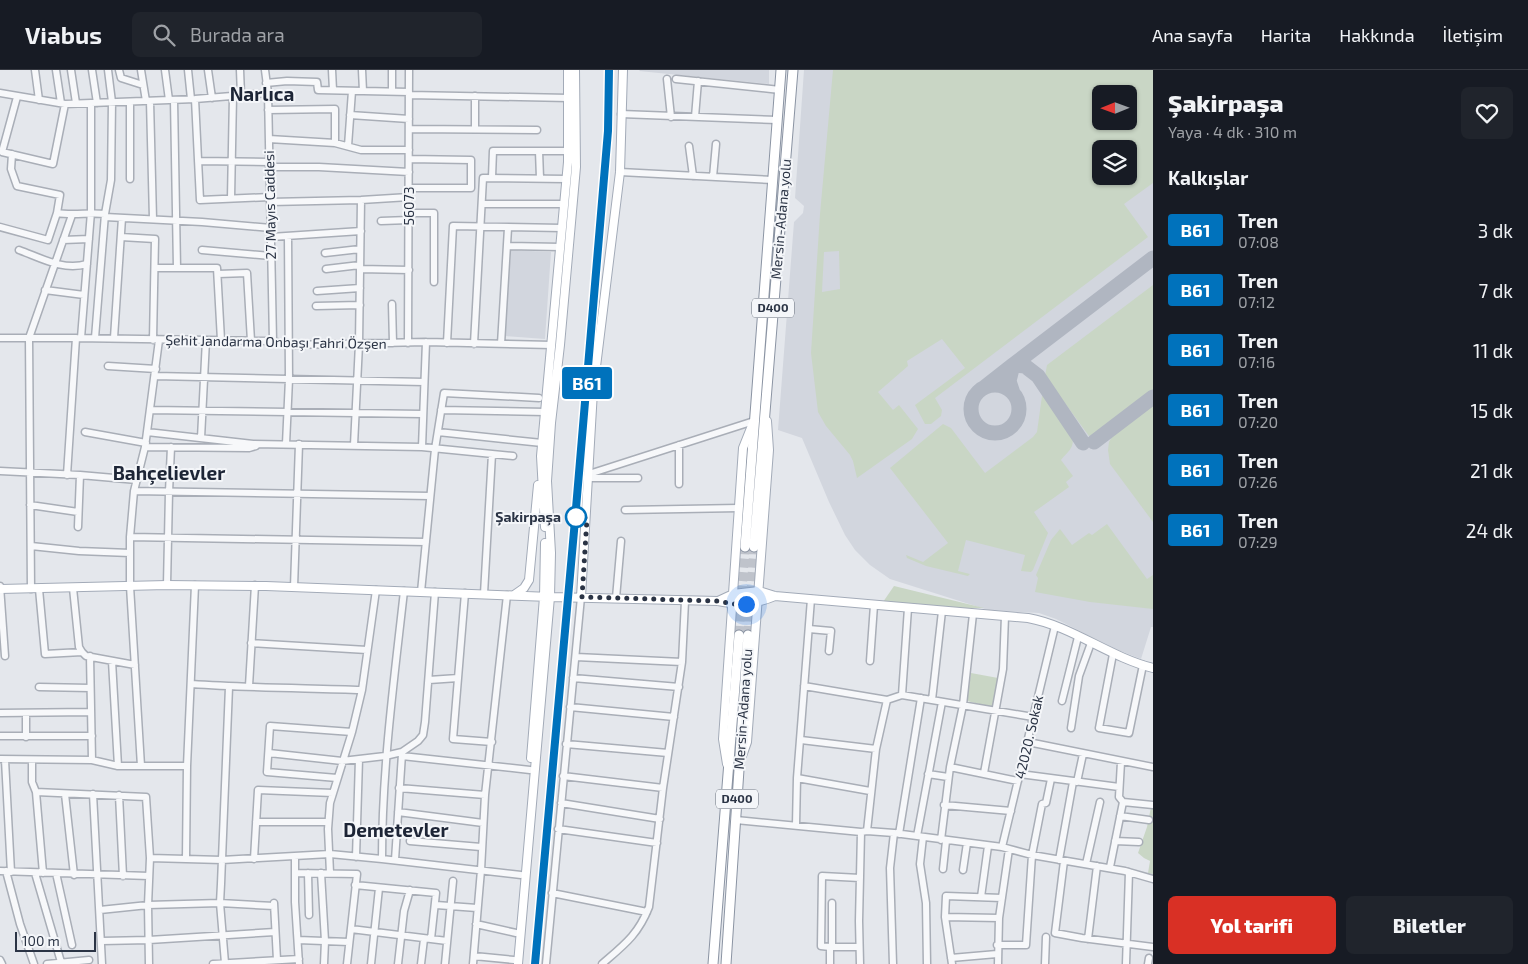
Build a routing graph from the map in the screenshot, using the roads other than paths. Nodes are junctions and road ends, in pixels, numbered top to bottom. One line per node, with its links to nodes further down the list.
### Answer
1 (35, 70): 42 (street)
2 (56, 70): 49 (street)
3 (71, 70): 47 (street)
4 (92, 70): 48 (street)
5 (108, 70): 45 (street)
6 (119, 70): 26 (street)
7 (141, 70): 26 (street)
8 (165, 70): 43 (street)
9 (188, 70): 41 (street)
10 (208, 70): 39 (street)
11 (240, 70): 36 (street)
12 (265, 70): 25 (street, 27 Mayıs Caddesi)
13 (332, 70): 27 (street)
14 (362, 70): 30 (street)
15 (392, 70): 31 (street)
16 (409, 70): 34 (street, 56073)
17 (568, 70): 40 (main road)
18 (575, 70): 228 (main road)
19 (623, 70): 51 (main road)
20 (781, 70): 28 (highway, Mersin-Adana yolu / D400)
21 (794, 70): 160 (highway, Mersin-Adana yolu / D400)
22 (667, 79): 53 (street)
23 (676, 79): 24 (street)
24 (698, 81): 28 (street); 54 (street)
25 (266, 83): 27 (street); 33 (street, 27 Mayıs Caddesi)
26 (143, 85): 44 (street)
27 (333, 90): 29 (street)
28 (780, 90): 56 (highway, Mersin-Adana yolu / D400)
29 (352, 91): 30 (street); 52 (street)
30 (363, 91): 31 (street)
31 (392, 92): 34 (street)
32 (0, 93): 38 (street)
33 (268, 93): 36 (street); 50 (street, 27 Mayıs Caddesi)
34 (409, 93): 37 (street); 55 (street, 56073)
35 (233, 96): 36 (street); 39 (street); 71 (street)
36 (241, 96)
37 (475, 96): 40 (street); 58 (street)
38 (17, 97): 42 (street); 68 (street)
39 (212, 98): 41 (street)
40 (569, 98): 67 (main road)
41 (193, 99): 43 (street); 70 (street)
42 (39, 100): 49 (street)
43 (172, 100): 44 (street); 96 (street)
44 (148, 101): 46 (street); 95 (street)
45 (112, 102): 46 (street); 48 (street); 91 (street)
46 (130, 102): 79 (street)
47 (76, 103): 48 (street); 49 (street)
48 (94, 103): 89 (street)
49 (63, 104): 68 (street)
50 (268, 110): 60 (street, 27 Mayıs Caddesi); 61 (street)
51 (621, 114): 53 (street); 74 (main road)
52 (350, 115): 55 (street); 63 (street)
53 (671, 117): 54 (street)
54 (695, 117): 56 (street)
55 (409, 118): 57 (street, 56073)
56 (778, 120): 81 (highway, Mersin-Adana yolu / D400)
57 (409, 129): 58 (street); 65 (street, 56073)
58 (475, 129): 59 (street)
59 (537, 130)
60 (269, 139): 61 (street); 72 (street, 27 Mayıs Caddesi)
61 (335, 143): 63 (street)
62 (716, 144): 77 (street)
63 (348, 146): 65 (street)
64 (689, 146): 75 (street)
65 (409, 150): 69 (street, 56073)
66 (539, 151): 67 (street); 76 (street); 78 (street)
67 (568, 151): 80 (main road)
68 (12, 154): 90 (street)
69 (409, 159): 73 (street, 56073); 82 (street)
70 (198, 161): 71 (street); 84 (street)
71 (232, 162): 72 (street); 84 (street)
72 (269, 165): 73 (street); 85 (street, 27 Mayıs Caddesi)
73 (409, 172): 82 (street, 56073)
74 (620, 172): 75 (street); 190 (main road)
75 (694, 176): 77 (street)
76 (492, 177): 78 (street); 87 (street)
77 (713, 177): 81 (street)
78 (540, 178): 80 (street)
79 (130, 179)
80 (566, 179): 88 (main road)
81 (773, 180): 168 (highway, Mersin-Adana yolu / D400)
82 (409, 188): 83 (street, 56073)
83 (409, 197): 86 (street); 93 (street, 56073)
84 (231, 198): 85 (street)
85 (270, 199): 86 (street); 100 (street, 27 Mayıs Caddesi)
86 (361, 200): 103 (street)
87 (482, 204): 88 (street); 99 (street)
88 (564, 204): 102 (main road)
89 (91, 212): 91 (street); 92 (street); 107 (street)
90 (57, 213): 92 (street); 98 (street)
91 (105, 215): 94 (street); 133 (street)
92 (72, 216): 108 (street)
93 (409, 217): 97 (street); 122 (street, 56073); 124 (street)
94 (122, 218): 95 (street); 105 (street)
95 (153, 219): 96 (street)
96 (177, 220): 100 (street); 120 (street)
97 (381, 222)
98 (0, 227)
99 (481, 227): 101 (street); 146 (street); 149 (street)
100 (271, 228): 106 (street, 27 Mayıs Caddesi)
101 (508, 228): 102 (street); 109 (street)
102 (562, 228): 110 (main road)
103 (361, 230): 104 (street); 111 (street)
104 (288, 236): 106 (street); 151 (street)
105 (121, 237): 119 (street); 138 (street)
106 (271, 237): 115 (street, 27 Mayıs Caddesi)
107 (89, 239): 108 (street); 117 (street)
108 (63, 240): 116 (street)
109 (507, 246): 110 (street); 150 (street)
110 (561, 247): 152 (main road)
111 (360, 249): 114 (street); 118 (street)
112 (19, 250): 116 (street)
113 (202, 250): 115 (street)
114 (325, 252)
115 (271, 256): 143 (street, 27 Mayıs Caddesi)
116 (55, 263): 117 (street); 126 (street)
117 (87, 264): 128 (street)
118 (360, 267): 121 (street); 122 (street); 125 (street)
119 (156, 268): 120 (street); 139 (street)
120 (177, 268): 123 (street)
121 (326, 269)
122 (409, 270): 145 (street, 56073)
123 (218, 274): 141 (street); 142 (street)
124 (434, 282)
125 (360, 288): 127 (street); 130 (street)
126 (45, 290): 128 (street); 135 (street)
127 (317, 291)
128 (84, 295): 132 (street)
129 (392, 304): 148 (street)
130 (360, 305): 131 (street); 147 (street)
131 (316, 306)
132 (82, 319): 133 (street); 136 (street)
133 (96, 321): 137 (street)
134 (0, 338): 135 (street, Şehit Jandarma Onbaşı Fahri Özşen)
135 (29, 338): 136 (street, Şehit Jandarma Onbaşı Fahri Özşen); 187 (street)
136 (78, 338): 137 (street, Şehit Jandarma Onbaşı Fahri Özşen); 188 (street)
137 (95, 338): 138 (street, Şehit Jandarma Onbaşı Fahri Özşen)
138 (114, 338): 139 (street, Şehit Jandarma Onbaşı Fahri Özşen)
139 (156, 340): 140 (street, Şehit Jandarma Onbaşı Fahri Özşen); 154 (street)
140 (206, 340): 141 (street, Şehit Jandarma Onbaşı Fahri Özşen); 155 (street)
141 (221, 340): 142 (street, Şehit Jandarma Onbaşı Fahri Özşen)
142 (251, 341): 143 (street, Şehit Jandarma Onbaşı Fahri Özşen)
143 (273, 341): 151 (street, Şehit Jandarma Onbaşı Fahri Özşen)
144 (426, 342): 145 (street, Şehit Jandarma Onbaşı Fahri Özşen); 146 (street, Şehit Jandarma Onbaşı Fahri Özşen); 158 (street)
145 (408, 343): 148 (street, Şehit Jandarma Onbaşı Fahri Özşen)
146 (447, 343): 149 (street, Şehit Jandarma Onbaşı Fahri Özşen)
147 (359, 344): 148 (street, Şehit Jandarma Onbaşı Fahri Özşen); 151 (street, Şehit Jandarma Onbaşı Fahri Özşen); 157 (street)
148 (393, 344)
149 (474, 344): 150 (street, Şehit Jandarma Onbaşı Fahri Özşen)
150 (500, 344): 152 (street, Şehit Jandarma Onbaşı Fahri Özşen)
151 (289, 345): 156 (street)
152 (552, 345): 165 (main road)
153 (108, 366): 154 (street)
154 (155, 373): 155 (street); 161 (street)
155 (204, 377): 156 (street); 162 (street)
156 (289, 379): 157 (street); 164 (street)
157 (357, 381): 158 (street); 166 (street)
158 (424, 382): 167 (street)
159 (539, 398): 163 (street)
160 (765, 400): 168 (highway, Mersin-Adana yolu / D400); 219 (main road)
161 (150, 410): 162 (street); 170 (street)
162 (203, 410): 164 (street); 172 (street)
163 (442, 410): 165 (street); 171 (street)
164 (287, 412): 166 (street); 175 (street)
165 (546, 412): 173 (main road)
166 (356, 413): 167 (street); 178 (street)
167 (422, 414): 181 (street)
168 (754, 421): 179 (street); 199 (main road)
169 (85, 432): 177 (street)
170 (148, 432): 172 (street); 177 (street)
171 (438, 432): 173 (street); 182 (street)
172 (201, 438): 174 (street)
173 (542, 443): 185 (main road)
174 (264, 444): 175 (street); 180 (street)
175 (286, 444): 176 (street)
176 (298, 444): 178 (street); 196 (street)
177 (146, 445): 180 (street); 192 (street)
178 (354, 445): 181 (street)
179 (679, 446): 190 (street); 193 (street)
180 (171, 447): 195 (street)
181 (422, 448): 182 (street)
182 (434, 449): 183 (street); 197 (street)
183 (492, 454): 184 (street); 224 (street)
184 (513, 456)
185 (541, 456): 226 (main road); 228 (main road)
186 (0, 472): 187 (street)
187 (29, 473): 188 (street); 198 (street)
188 (67, 475): 189 (street)
189 (80, 475): 192 (street); 201 (street)
190 (589, 476): 191 (street); 229 (main road)
191 (638, 478)
192 (137, 480): 194 (street)
193 (678, 484)
194 (134, 491): 195 (street); 203 (street)
195 (168, 492): 196 (street); 204 (street)
196 (297, 494): 197 (street); 205 (street)
197 (430, 496): 207 (street)
198 (30, 505): 201 (street); 208 (street)
199 (739, 508): 200 (street); 225 (main road)
200 (625, 510)
201 (78, 512): 202 (street)
202 (78, 527)
203 (130, 536): 204 (street); 209 (street)
204 (167, 537): 205 (street); 210 (street)
205 (296, 540): 207 (street); 214 (street)
206 (621, 541): 230 (street)
207 (426, 542): 221 (street)
208 (30, 546): 209 (street); 217 (street)
209 (130, 553): 213 (street)
210 (167, 585): 211 (main road); 213 (main road)
211 (195, 585): 212 (main road); 262 (street)
212 (255, 585): 214 (main road); 244 (street)
213 (130, 586): 216 (main road); 256 (street)
214 (294, 587): 218 (main road)
215 (0, 588): 217 (main road); 250 (street)
216 (73, 588): 217 (main road); 248 (street)
217 (35, 589): 248 (street)
218 (376, 590): 220 (main road); 246 (street)
219 (759, 590): 225 (main road); 227 (main road); 234 (main road)
220 (404, 591): 221 (main road); 298 (street)
221 (421, 592): 222 (main road)
222 (435, 592): 223 (main road); 261 (street)
223 (465, 593): 224 (main road); 259 (street)
224 (484, 594): 226 (main road)
225 (733, 594): 233 (main road); 235 (main road)
226 (511, 595): 228 (main road); 290 (street)
227 (775, 596): 231 (main road); 234 (main road)
228 (548, 597): 229 (main road); 312 (main road); 445 (main road)
229 (582, 597): 230 (main road); 252 (street)
230 (616, 598): 232 (main road)
231 (811, 599): 236 (main road); 242 (street)
232 (685, 601): 233 (main road); 255 (street)
233 (718, 601): 235 (main road)
234 (758, 603): 235 (main road); 309 (main road)
235 (733, 604): 313 (main road)
236 (874, 605): 237 (main road); 254 (street)
237 (908, 608): 238 (main road); 270 (street)
238 (942, 611): 239 (main road); 273 (street)
239 (973, 614): 240 (main road); 276 (street)
240 (1004, 616): 241 (main road); 278 (street)
241 (1055, 626): 243 (main road); 283 (street, 42020. Sokak)
242 (809, 629): 247 (street); 264 (street)
243 (1078, 637): 245 (main road); 274 (street)
244 (251, 643): 246 (street); 263 (street)
245 (1091, 643): 249 (main road); 284 (street)
246 (367, 650): 269 (street)
247 (829, 651)
248 (82, 652): 251 (street)
249 (1113, 654): 257 (main road); 257 (street)
250 (5, 656)
251 (90, 656): 253 (street); 268 (street)
252 (576, 657): 255 (street); 260 (street)
253 (112, 661): 256 (street); 305 (street)
254 (870, 661)
255 (682, 662): 267 (street)
256 (135, 665): 306 (street)
257 (1143, 665): 258 (main road)
258 (1153, 668)
259 (458, 678): 261 (street); 290 (street)
260 (573, 678): 267 (street); 277 (street)
261 (429, 680): 296 (street)
262 (192, 684): 266 (street); 307 (street)
263 (249, 686): 266 (street); 269 (street)
264 (804, 686): 272 (street); 289 (street)
265 (39, 687): 268 (street)
266 (229, 687): 368 (street)
267 (679, 687): 282 (street)
268 (90, 688): 280 (street)
269 (362, 690): 285 (street)
270 (902, 695): 271 (street); 272 (street)
271 (921, 698): 273 (street); 350 (street)
272 (886, 700): 293 (street)
273 (932, 700): 275 (street)
274 (1062, 701)
275 (942, 702): 276 (street); 315 (street)
276 (963, 705): 278 (street); 310 (street)
277 (570, 707): 282 (street); 292 (street)
278 (995, 711): 283 (street); 314 (street)
279 (26, 712): 280 (street); 281 (street); 288 (street)
280 (91, 712): 287 (street)
281 (0, 713)
282 (674, 717): 295 (street)
283 (1033, 717): 291 (street, 42020. Sokak)
284 (1071, 728)
285 (352, 732): 294 (street); 303 (street)
286 (0, 736): 288 (street)
287 (92, 736): 288 (street); 302 (street)
288 (26, 737)
289 (801, 740): 293 (street); 319 (street)
290 (492, 742): 308 (street)
291 (1028, 742): 297 (street); 320 (street, 42020. Sokak)
292 (566, 744): 295 (street); 316 (street)
293 (876, 749): 326 (street)
294 (268, 753): 303 (street); 318 (street)
295 (668, 753): 325 (street)
296 (402, 754): 298 (street); 308 (street); 324 (street)
297 (1083, 754): 304 (street); 322 (street)
298 (385, 756): 299 (street); 367 (street)
299 (359, 759): 303 (street); 363 (street)
300 (2, 760): 301 (street); 378 (street)
301 (32, 760): 302 (street); 327 (street)
302 (92, 760): 305 (street)
303 (342, 761): 318 (street)
304 (1121, 762): 311 (street); 323 (street)
305 (118, 766): 306 (street)
306 (141, 766): 307 (street)
307 (187, 766): 366 (street)
308 (488, 766): 312 (street); 331 (street)
309 (738, 767): 313 (highway, Mersin-Adana yolu / D400); 342 (highway, Mersin-Adana yolu / D400)
310 (950, 767): 314 (street); 317 (street)
311 (1153, 767)
312 (530, 770): 389 (main road)
313 (728, 771): 461 (highway, Mersin-Adana yolu / D400)
314 (984, 773): 320 (street)
315 (928, 774): 317 (street); 351 (street)
316 (563, 776): 325 (street); 335 (street)
317 (948, 777): 336 (street)
318 (337, 778): 328 (street)
319 (797, 778): 326 (street); 347 (street)
320 (1019, 778): 321 (street); 339 (street, 42020. Sokak)
321 (1051, 779): 322 (street); 362 (street)
322 (1075, 782): 323 (street); 371 (street)
323 (1119, 787): 334 (street)
324 (399, 788): 331 (street); 338 (street)
325 (663, 788): 341 (street)
326 (870, 791): 349 (street)
327 (36, 792): 329 (street); 381 (street)
328 (333, 792): 344 (street); 345 (street)
329 (66, 794): 330 (street); 387 (street)
330 (93, 794): 332 (street); 388 (street)
331 (485, 795): 346 (street)
332 (119, 796): 365 (street); 390 (street)
333 (1100, 802): 372 (street)
334 (1123, 802): 337 (street); 340 (street)
335 (561, 803): 341 (street); 348 (street)
336 (944, 805): 339 (street); 352 (street)
337 (1153, 805)
338 (398, 812): 346 (street); 370 (street)
339 (1011, 812): 360 (street, 42020. Sokak)
340 (1120, 816): 343 (street); 354 (street)
341 (660, 819): 356 (street)
342 (736, 820): 347 (street); 462 (highway, Mersin-Adana yolu / D400)
343 (1149, 820)
344 (256, 822): 345 (street); 369 (street)
345 (328, 822): 361 (street)
346 (483, 823): 359 (street)
347 (796, 826): 349 (street)
348 (558, 829): 356 (street); 398 (street)
349 (864, 831): 350 (street); 392 (street)
350 (897, 833): 351 (street); 465 (street)
351 (920, 836): 352 (street); 466 (street)
352 (943, 840): 357 (street); 375 (street)
353 (410, 841): 359 (street)
354 (1115, 841): 355 (street); 374 (street)
355 (1139, 842)
356 (658, 843): 408 (street)
357 (967, 844): 358 (street); 377 (street)
358 (988, 846): 360 (street); 399 (street)
359 (481, 847): 376 (street)
360 (1006, 848): 362 (street); 400 (street, 42020. Sokak)
361 (330, 854): 363 (street); 364 (street); 386 (street)
362 (1032, 855): 371 (street); 430 (street)
363 (356, 856): 367 (street)
364 (295, 857): 369 (street); 383 (street)
365 (150, 858): 366 (street); 391 (street)
366 (186, 858): 368 (street)
367 (382, 859): 370 (street)
368 (222, 860): 369 (street); 401 (street)
369 (254, 860)
370 (395, 860): 376 (street)
371 (1062, 860): 372 (street); 421 (street)
372 (1086, 864): 373 (street)
373 (1097, 866): 374 (street); 421 (street)
374 (1110, 868): 379 (street)
375 (943, 869)
376 (481, 870): 389 (street); 406 (street)
377 (963, 870)
378 (5, 871): 380 (street); 447 (street)
379 (1130, 872): 393 (street); 428 (street)
380 (35, 873): 381 (street); 441 (street)
381 (43, 873): 382 (street)
382 (56, 873): 387 (street); 429 (street)
383 (296, 873): 384 (street); 423 (street)
384 (308, 873): 385 (street); 409 (street)
385 (321, 873): 386 (street); 425 (street)
386 (330, 873): 395 (street)
387 (74, 875): 388 (street)
388 (98, 875): 390 (street); 407 (street)
389 (521, 875): 416 (main road)
390 (123, 876): 391 (street)
391 (149, 876): 403 (street)
392 (860, 878): 432 (street); 433 (street)
393 (1153, 879)
394 (453, 881): 405 (street)
395 (356, 885): 396 (street); 413 (street)
396 (379, 888): 397 (street); 414 (street)
397 (410, 890): 404 (street); 418 (street)
398 (552, 893): 408 (street); 459 (street)
399 (981, 897): 400 (street); 410 (street)
400 (1002, 898): 411 (street, 42020. Sokak)
401 (220, 903): 403 (street); 415 (street); 417 (street)
402 (832, 903): 432 (street)
403 (148, 905): 407 (street); 422 (street)
404 (436, 905): 405 (street); 420 (street)
405 (451, 906): 406 (street); 426 (street)
406 (477, 908): 412 (street)
407 (100, 910): 424 (street)
408 (647, 912): 460 (street)
409 (309, 915)
410 (945, 917): 411 (street); 440 (street)
411 (1000, 918): 430 (street, 42020. Sokak)
412 (476, 924): 416 (street); 435 (street)
413 (351, 928): 414 (street); 427 (street)
414 (375, 931): 418 (street); 454 (street)
415 (276, 932): 417 (street); 439 (street)
416 (516, 933): 445 (main road)
417 (223, 934): 422 (street); 443 (street)
418 (401, 935): 420 (street); 455 (street)
419 (1046, 937): 469 (street)
420 (427, 939): 426 (street); 456 (street)
421 (1088, 939): 428 (street)
422 (149, 940): 424 (street); 450 (street)
423 (298, 940): 425 (street); 442 (street)
424 (102, 941): 449 (street)
425 (325, 941): 427 (street); 452 (street)
426 (448, 941): 457 (street)
427 (349, 942): 453 (street)
428 (1127, 944): 431 (street); 470 (street)
429 (72, 945)
430 (997, 945): 434 (street, 42020. Sokak)
431 (1153, 946)
432 (831, 947): 433 (street); 463 (street)
433 (859, 947): 464 (street)
434 (997, 954): 436 (street); 468 (street, 42020. Sokak)
435 (474, 956): 445 (street); 458 (street)
436 (973, 956): 440 (street); 467 (street)
437 (0, 960): 446 (street)
438 (88, 960): 441 (street)
439 (277, 960): 442 (street); 444 (street)
440 (952, 961)
441 (62, 962): 448 (street)
442 (299, 962)
443 (225, 963): 444 (street); 451 (street)
444 (235, 963)
445 (515, 963)
446 (2, 964)
447 (34, 964)
448 (47, 964)
449 (102, 964)
450 (149, 964)
451 (213, 964)
452 (324, 964)
453 (347, 964)
454 (371, 964)
455 (398, 964)
456 (421, 964)
457 (445, 964)
458 (473, 964)
459 (546, 964)
460 (602, 964)
461 (713, 964)
462 (726, 964)
463 (830, 964)
464 (860, 964)
465 (893, 964)
466 (927, 964)
467 (973, 964)
468 (998, 964)
469 (1045, 964)
470 (1126, 964)

